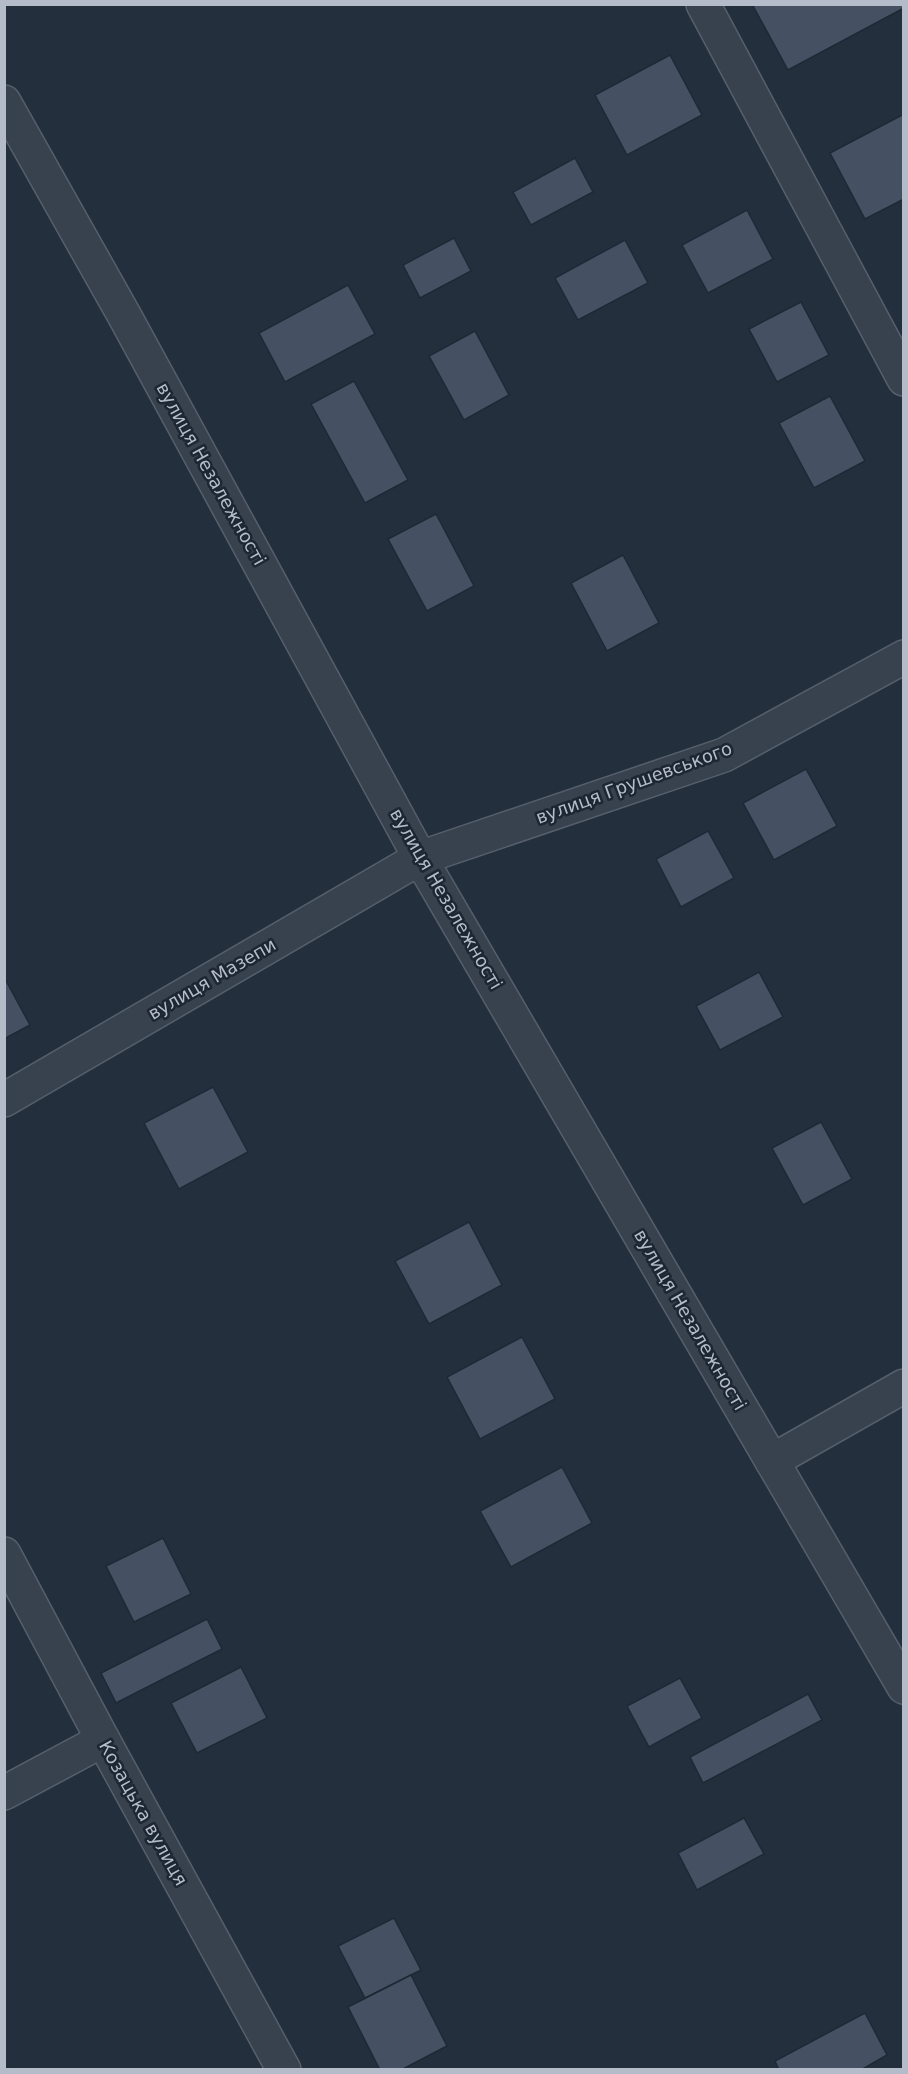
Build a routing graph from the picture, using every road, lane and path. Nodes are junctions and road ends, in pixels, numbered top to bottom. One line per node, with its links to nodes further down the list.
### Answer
1 (703, 4): 3 (street)
2 (4, 102): 5 (street, вулиця Незалежності)
3 (903, 379)
4 (903, 657): 5 (street, вулиця Грушевського)
5 (420, 858): 6 (street, вулиця Мазепи); 8 (street, вулиця Незалежності)
6 (4, 1100)
7 (903, 1386): 8 (street)
8 (772, 1461): 10 (street, вулиця Незалежності)
9 (4, 1554): 11 (street, Козацька вулиця)
10 (903, 1687)
11 (103, 1740): 12 (street); 13 (street, Козацька вулиця)
12 (4, 1793)
13 (284, 2070)

